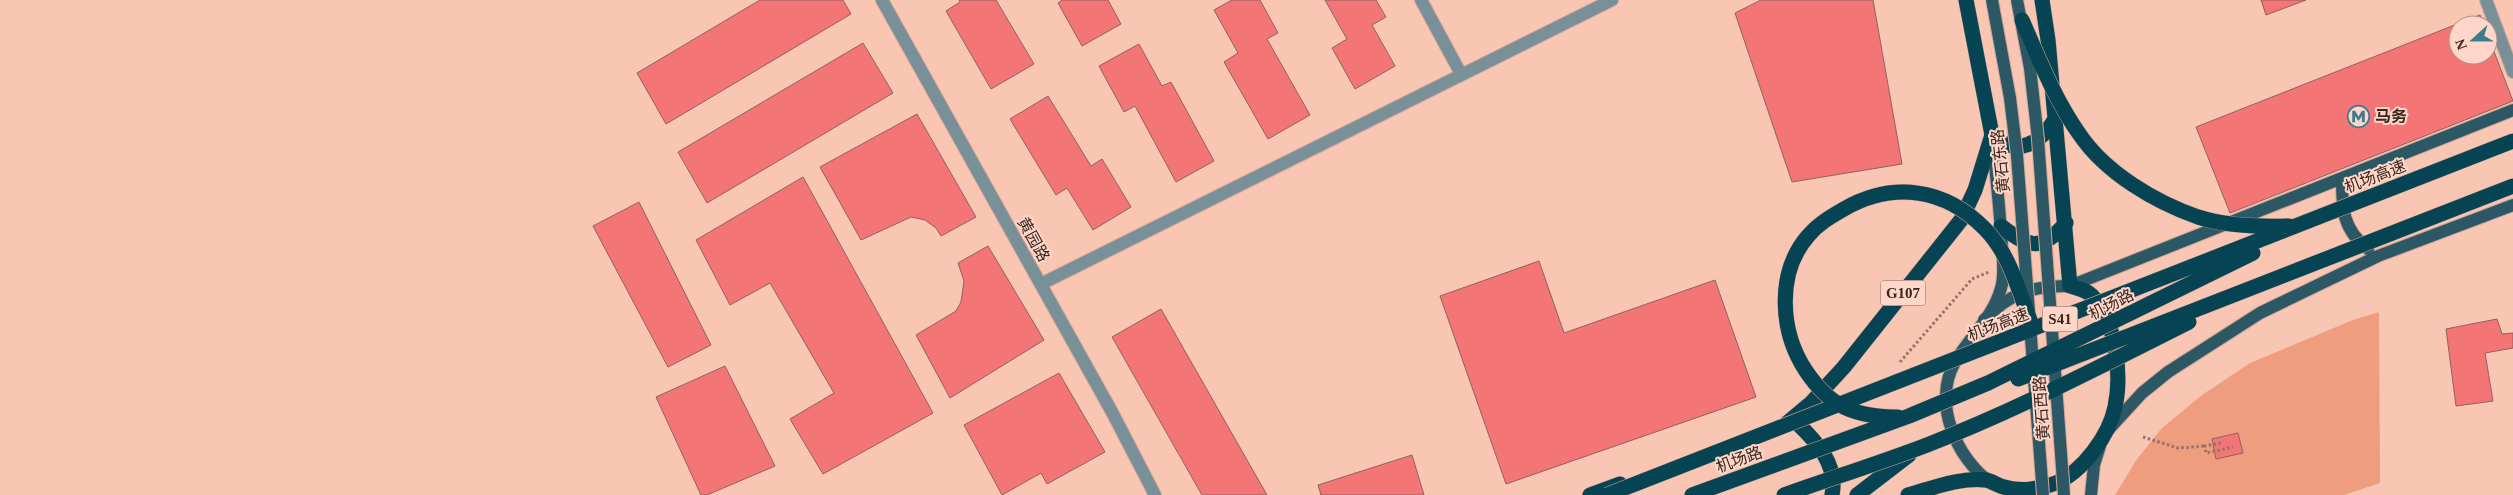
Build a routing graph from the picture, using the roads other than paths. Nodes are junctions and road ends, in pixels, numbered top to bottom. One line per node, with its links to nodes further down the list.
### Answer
1 (882, 0): 25 (street, 黄园路)
2 (1422, 0): 11 (street)
3 (1612, 0): 11 (street)
4 (1966, 0): 14 (highway, G107)
5 (1992, 0): 28 (main road, 黄石东路, bridge)
6 (2017, 0): 9 (main road, bridge)
7 (2042, 0): 13 (highway)
8 (2486, 0): 10 (street)
9 (2022, 20): 22 (highway, bridge); 47 (main road, 黄石西路, bridge)
10 (2513, 72)
11 (1461, 74): 25 (street)
12 (2513, 110): 17 (main road)
13 (2056, 117): 14 (highway); 21 (highway)
14 (1992, 135): 23 (main road); 32 (highway, G107)
15 (2513, 141): 38 (highway, 机场高速 / S41, bridge)
16 (2513, 146): 22 (highway, 机场路)
17 (2342, 178): 24 (main road); 26 (main road)
18 (2513, 180): 34 (highway, bridge)
19 (2513, 186): 40 (highway, S41, bridge)
20 (2513, 205): 24 (main road)
21 (2066, 223): 23 (highway); 26 (highway)
22 (2318, 224): 30 (highway, 机场路, bridge)
23 (2001, 226): 27 (main road)
24 (2378, 256): 33 (main road)
25 (1041, 284): 36 (street, 黄园路)
26 (2070, 286): 27 (main road); 33 (highway)
27 (1984, 320): 29 (main road)
28 (2030, 320): 30 (highway, bridge); 46 (main road, 黄石西路, bridge)
29 (1954, 364): 31 (main road); 35 (main road)
30 (1909, 416): 39 (highway, 机场路, bridge)
31 (1797, 423): 32 (main road); 42 (highway)
32 (1780, 429): 37 (highway, 机场路 / G107)
33 (2104, 435): 35 (highway); 48 (main road)
34 (1927, 444): 41 (highway, bridge); 43 (highway, bridge)
35 (1988, 480): 44 (highway); 45 (main road)
36 (1155, 495)
37 (1590, 495)
38 (1607, 495)
39 (1692, 495)
40 (1718, 495)
41 (1784, 495)
42 (1832, 495)
43 (1857, 495)
44 (1908, 495)
45 (2007, 495)
46 (2043, 495)
47 (2064, 495)
48 (2091, 495)

